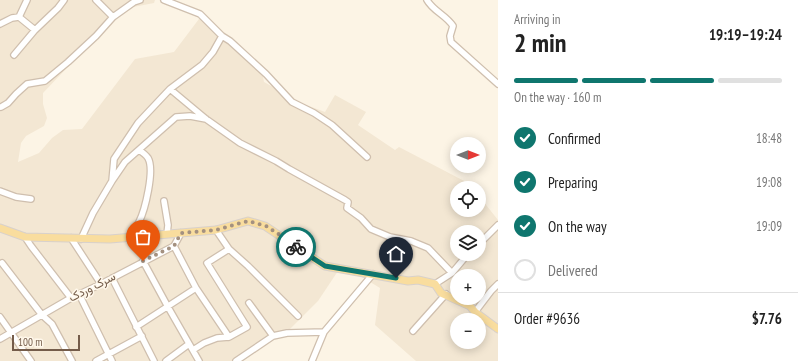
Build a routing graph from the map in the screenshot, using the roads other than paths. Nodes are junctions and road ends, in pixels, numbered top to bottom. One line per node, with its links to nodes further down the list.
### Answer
1 (27, 0): 7 (street)
2 (64, 0): 10 (street)
3 (96, 0): 8 (street)
4 (140, 0): 8 (street)
5 (164, 0): 11 (street)
6 (426, 0): 13 (street)
7 (20, 17): 9 (street); 10 (street)
8 (113, 17): 15 (street)
9 (0, 24)
10 (35, 30): 12 (street)
11 (222, 36): 14 (street); 18 (street)
12 (14, 56)
13 (498, 84)
14 (170, 89): 16 (street); 19 (street)
15 (0, 107)
16 (206, 119): 17 (street); 39 (street)
17 (139, 150): 19 (street); 31 (street)
18 (367, 156)
19 (112, 181): 32 (street)
20 (0, 191): 21 (street)
21 (31, 199)
22 (164, 201): 27 (street)
23 (498, 225): 29 (street)
24 (0, 228): 28 (main road)
25 (216, 230): 26 (main road); 34 (street); 40 (main road)
26 (181, 233): 27 (main road); 33 (street)
27 (167, 234): 31 (main road)
28 (25, 237): 30 (main road); 49 (street)
29 (486, 237)
30 (70, 238): 32 (main road); 43 (street)
31 (129, 238): 32 (main road)
32 (81, 239)
33 (174, 246): 35 (street, سرک وردک); 46 (street)
34 (228, 249): 54 (street); 63 (street)
35 (143, 261): 42 (street, سرک وردک); 51 (street)
36 (462, 261): 38 (street)
37 (2, 263): 53 (street)
38 (455, 269)
39 (450, 271)
40 (374, 274): 44 (main road); 59 (street)
41 (450, 274): 44 (street)
42 (112, 278): 43 (street, سرک وردک); 56 (street)
43 (101, 284): 47 (street, سرک وردک)
44 (435, 284): 48 (main road)
45 (498, 284): 52 (street)
46 (196, 288): 51 (street); 63 (street)
47 (79, 294): 49 (street, سرک وردک); 67 (street)
48 (446, 294): 52 (main road); 58 (street)
49 (71, 298): 53 (street, سرک وردک)
50 (249, 303): 62 (street)
51 (168, 307): 56 (street); 65 (street)
52 (475, 312): 57 (main road)
53 (42, 314): 60 (street, سرک وردک); 69 (street)
54 (298, 316)
55 (0, 317): 60 (street)
56 (136, 327): 61 (street)
57 (498, 329)
58 (413, 330)
59 (324, 332): 62 (street); 76 (street)
60 (11, 333): 64 (street, سرک وردک); 68 (street)
61 (142, 336): 67 (street); 72 (street)
62 (273, 336): 75 (street)
63 (229, 337): 66 (street)
64 (0, 340)
65 (189, 344): 66 (street); 73 (street)
66 (193, 350): 74 (street)
67 (108, 354): 70 (street); 71 (street)
68 (31, 361)
69 (72, 361)
70 (96, 361)
71 (112, 361)
72 (154, 361)
73 (166, 361)
74 (199, 361)
75 (236, 361)
76 (312, 361)

